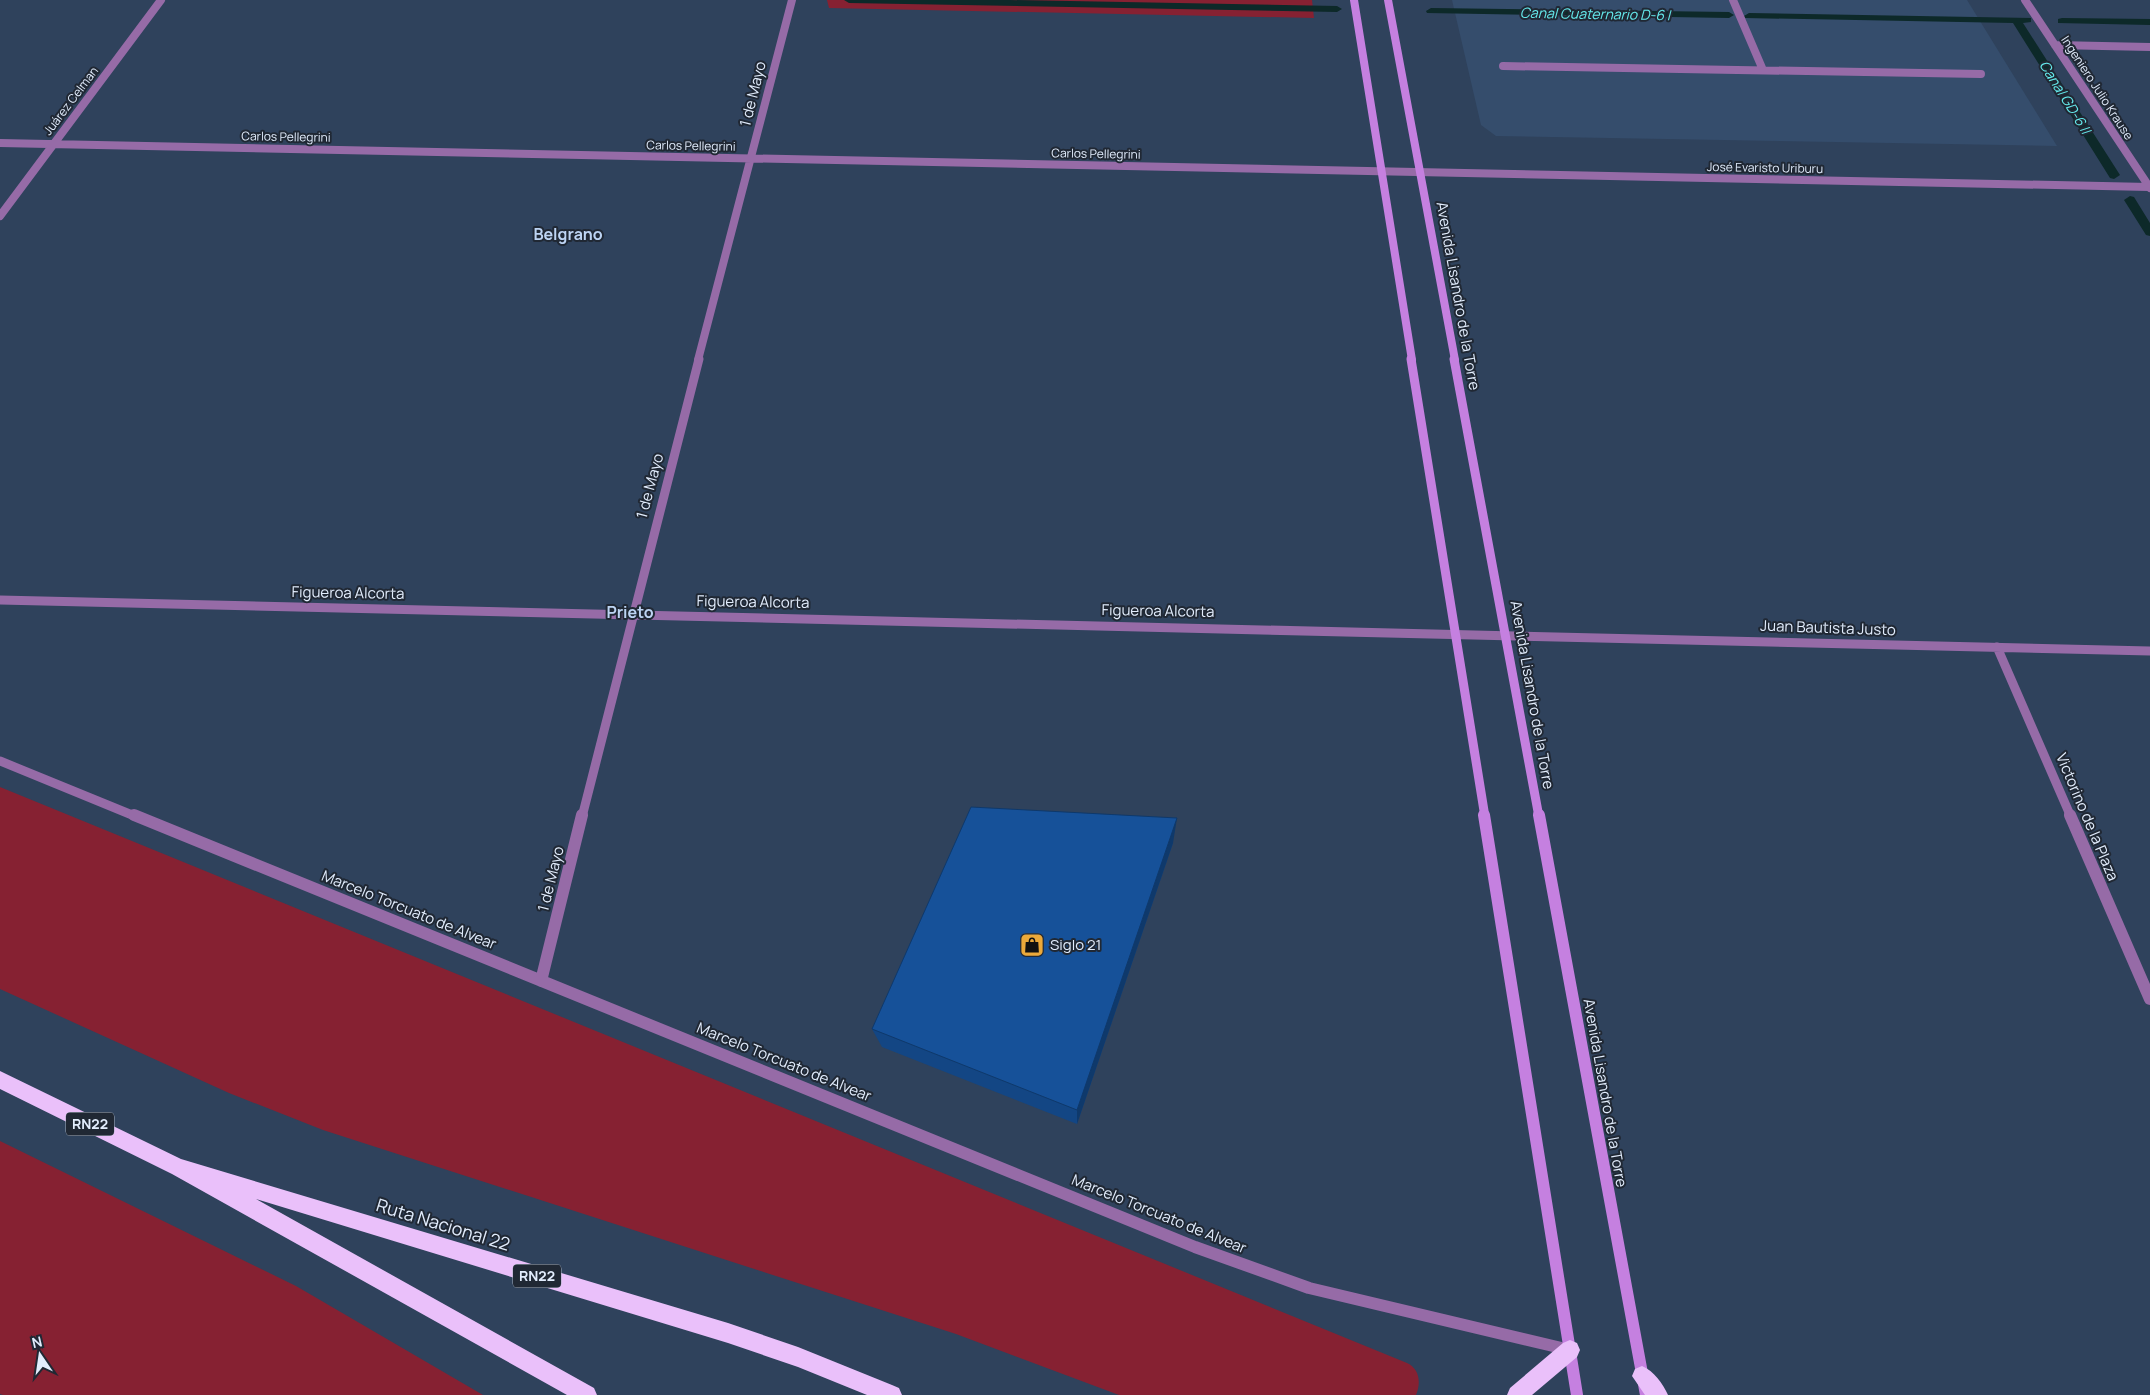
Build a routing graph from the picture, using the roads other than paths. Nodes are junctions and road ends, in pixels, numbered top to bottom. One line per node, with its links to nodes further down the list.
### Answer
1 (161, 0): 13 (street, Juárez Celman)
2 (792, 0): 14 (street, 1 de Mayo)
3 (1354, 0): 15 (main road)
4 (1388, 0): 16 (main road, Avenida Lisandro de la Torre)
5 (1733, 0): 10 (street)
6 (2026, 0): 7 (street, Ingeniero Julio Krause)
7 (2055, 45): 8 (street); 17 (street, Ingeniero Julio Krause)
8 (2150, 47)
9 (1503, 66): 10 (street)
10 (1763, 70): 11 (street)
11 (1980, 74)
12 (0, 143): 13 (street, Carlos Pellegrini)
13 (54, 144): 14 (street, Carlos Pellegrini); 18 (street, Juárez Celman)
14 (752, 158): 15 (street, Carlos Pellegrini); 20 (street, 1 de Mayo)
15 (1381, 171): 16 (street, José Evaristo Uriburu); 21 (main road)
16 (1420, 171): 17 (street, José Evaristo Uriburu); 22 (main road, Avenida Lisandro de la Torre)
17 (2150, 188)
18 (0, 216)
19 (0, 600): 20 (street, Figueroa Alcorta)
20 (632, 615): 21 (street, Figueroa Alcorta); 26 (street, 1 de Mayo)
21 (1455, 633): 22 (street, Figueroa Alcorta); 30 (main road)
22 (1505, 634): 23 (street, Juan Bautista Justo); 31 (main road, Avenida Lisandro de la Torre)
23 (1997, 647): 24 (street, Juan Bautista Justo); 27 (street, Victorino de la Plaza)
24 (2150, 651)
25 (0, 760): 26 (street, Marcelo Torcuato de Alvear)
26 (541, 981): 30 (street, Marcelo Torcuato de Alvear)
27 (2150, 999)
28 (0, 1080): 29 (highway, Ruta Nacional 22 / RN22)
29 (179, 1167): 32 (highway, Ruta Nacional 22 / RN22); 33 (highway, Ruta Nacional 22 / RN22)
30 (1570, 1350): 34 (highway); 35 (main road)
31 (1644, 1385): 36 (highway); 37 (street)
32 (587, 1395)
33 (892, 1395)
34 (1517, 1395)
35 (1578, 1395)
36 (1658, 1395)
37 (1669, 1395)

